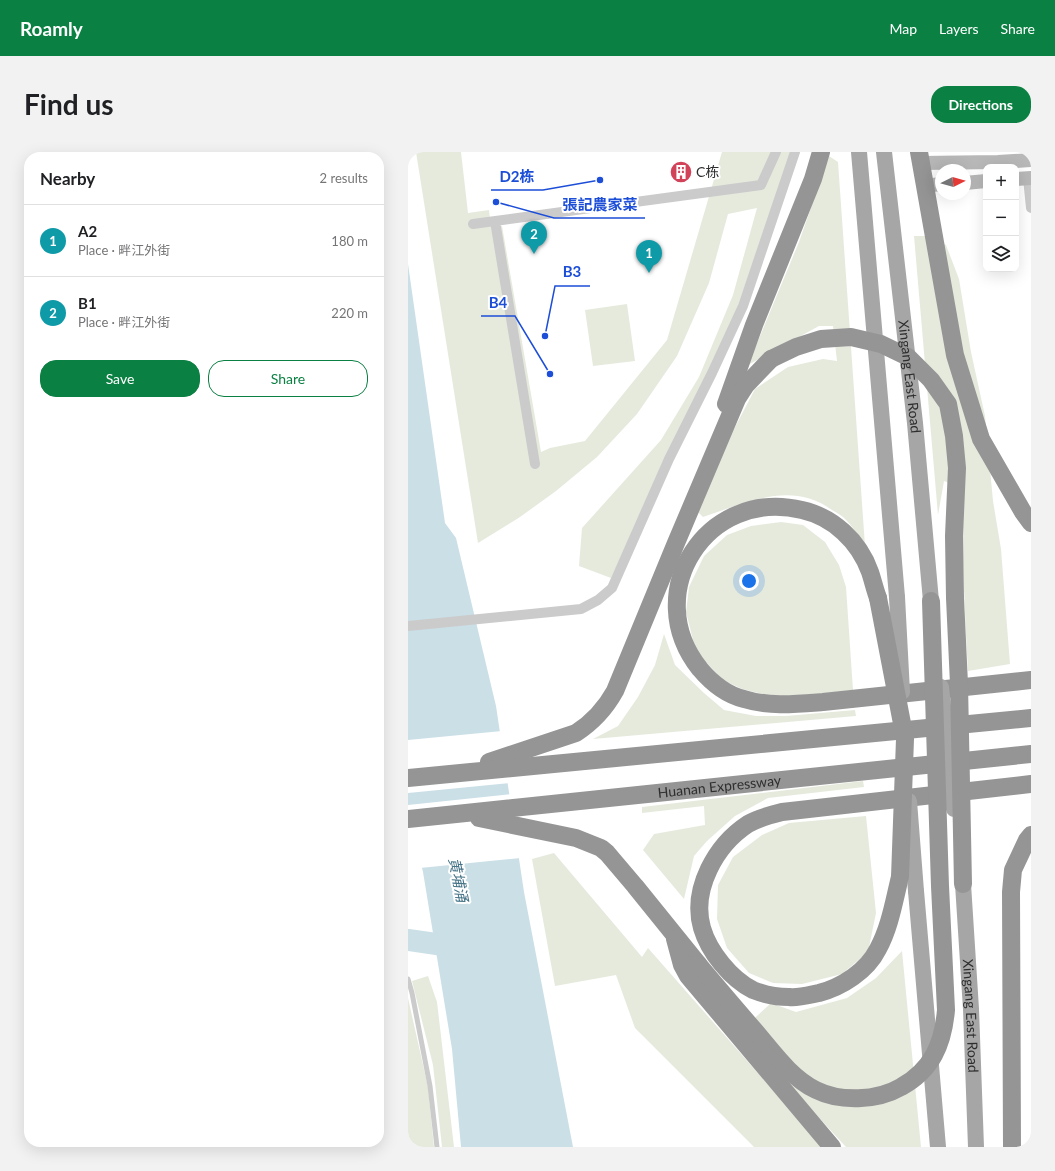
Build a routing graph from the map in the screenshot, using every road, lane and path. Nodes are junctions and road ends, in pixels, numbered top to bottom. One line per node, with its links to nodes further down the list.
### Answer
1 (776, 152): 13 (street)
2 (795, 152): 19 (street)
3 (821, 152): 17 (highway)
4 (859, 152): 22 (main road, bridge)
5 (884, 152): 18 (main road, Xingang East Road)
6 (920, 157): 7 (street); 11 (highway)
7 (1031, 160)
8 (1025, 178): 12 (street)
9 (983, 181): 10 (street)
10 (971, 182)
11 (933, 185): 16 (highway)
12 (1031, 208)
13 (495, 221): 14 (street); 15 (street)
14 (473, 224)
15 (535, 464)
16 (1031, 523)
17 (676, 543): 24 (highway); 30 (highway, bridge)
18 (932, 601): 30 (main road, Xingang East Road, bridge); 31 (highway, bridge)
19 (408, 626)
20 (1031, 680): 22 (highway, bridge)
21 (1031, 718): 24 (highway)
22 (905, 739): 26 (highway, bridge); 35 (main road, bridge)
23 (1031, 754): 27 (highway, Huanan Expressway)
24 (532, 757): 25 (highway)
25 (408, 778)
26 (1031, 784)
27 (460, 814): 28 (highway, Huanan Expressway); 31 (highway)
28 (408, 819)
29 (1031, 835): 37 (highway)
30 (963, 884): 36 (main road, Xingang East Road)
31 (674, 934): 34 (highway)
32 (408, 980): 33 (lane)
33 (437, 1147)
34 (832, 1147)
35 (938, 1147)
36 (976, 1147)
37 (1012, 1147)

